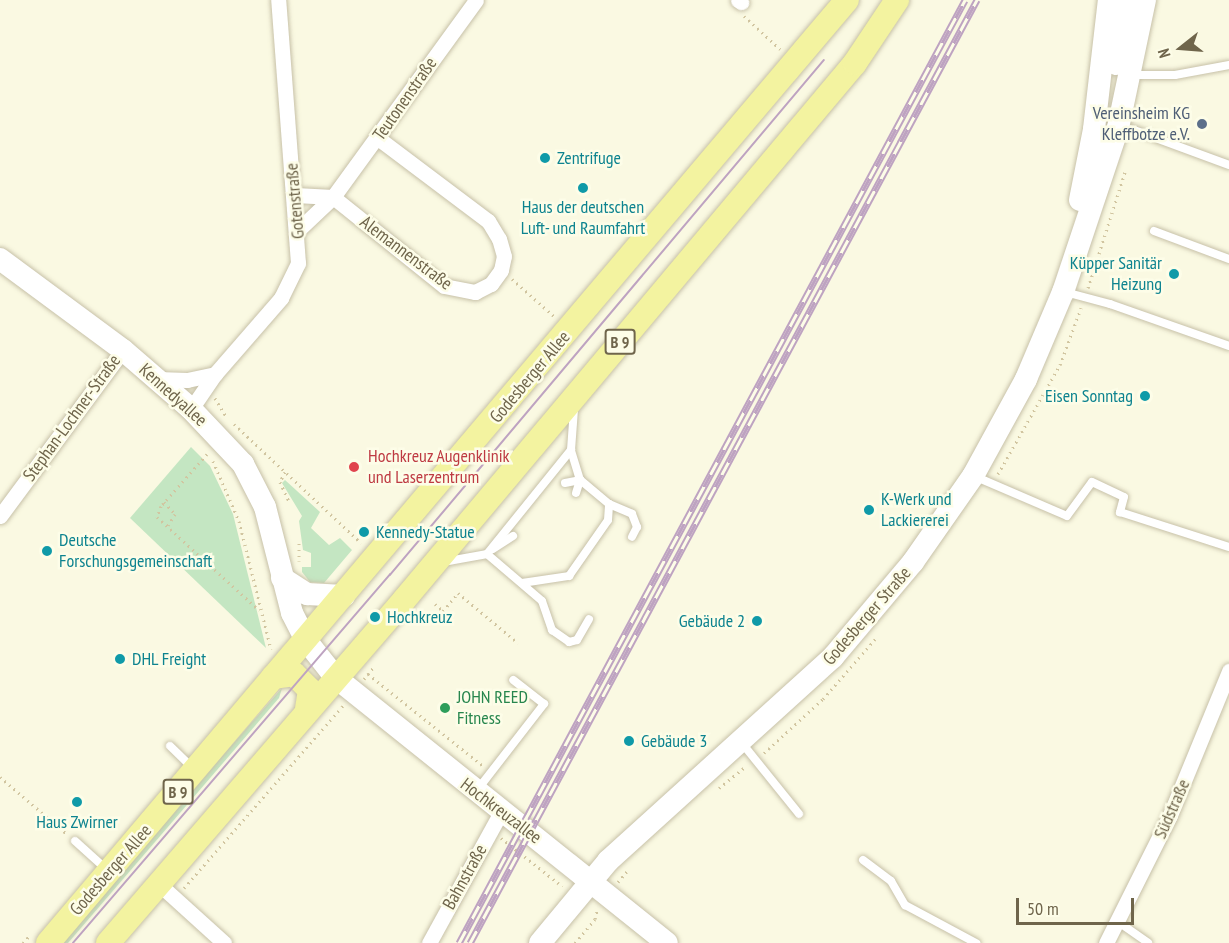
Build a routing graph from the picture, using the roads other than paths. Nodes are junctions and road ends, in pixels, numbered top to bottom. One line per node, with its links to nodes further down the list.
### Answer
1 (278, 0): 13 (street, Gotenstraße)
2 (476, 0): 11 (street, Teutonenstraße)
3 (847, 0): 41 (main road, Godesberger Allee / B 9)
4 (897, 0): 25 (main road, B 9)
5 (1109, 0): 20 (street, Godesberger Straße)
6 (1125, 0): 14 (street, Godesberger Straße)
7 (1144, 0): 9 (street, Godesberger Straße)
8 (1229, 65): 9 (lane)
9 (1132, 74): 10 (street, Godesberger Straße)
10 (1118, 128): 12 (lane); 14 (street, Godesberger Straße)
11 (378, 138): 15 (street, Teutonenstraße); 15 (street, Alemannenstraße)
12 (1229, 165)
13 (295, 195): 15 (street); 16 (street, Gotenstraße)
14 (1094, 195): 20 (street, Godesberger Straße)
15 (333, 197): 16 (street, Teutonenstraße)
16 (298, 230): 23 (street, Gotenstraße)
17 (1154, 231): 18 (lane)
18 (1229, 258)
19 (0, 259): 22 (street, Kennedyallee)
20 (1063, 292): 21 (lane); 28 (street, Godesberger Straße)
21 (1229, 346)
22 (123, 350): 24 (street, Kennedyallee); 33 (street, Stephan-Lochner-Straße)
23 (215, 374): 24 (street); 26 (street, Gotenstraße)
24 (157, 379): 26 (street, Kennedyallee)
25 (575, 396): 27 (lane); 38 (main road, B 9)
26 (191, 410): 39 (street, Kennedyallee)
27 (571, 450): 29 (lane); 32 (lane)
28 (973, 476): 36 (lane); 49 (street, Godesberger Straße)
29 (580, 480): 29 (lane); 31 (lane)
30 (548, 488): 32 (lane)
31 (609, 504): 35 (lane); 40 (lane)
32 (529, 506): 37 (lane)
33 (0, 516)
34 (513, 536): 37 (lane)
35 (632, 537)
36 (1229, 547)
37 (487, 554): 38 (lane); 40 (lane)
38 (433, 565): 46 (main road, B 9)
39 (282, 578): 41 (street); 43 (street, Kennedyallee)
40 (522, 583): 42 (lane)
41 (344, 596): 43 (main road, Godesberger Allee / B 9)
42 (589, 619)
43 (305, 639): 45 (main road, Godesberger Allee / B 9); 46 (street, Kennedyallee)
44 (1229, 671): 60 (street, Südstraße)
45 (273, 677): 48 (main road); 51 (main road, Godesberger Allee / B 9)
46 (335, 677): 48 (main road, B 9); 52 (street, Hochkreuzallee)
47 (513, 680): 52 (lane)
48 (307, 710): 59 (main road, B 9)
49 (741, 741): 54 (lane); 58 (street, Godesberger Straße)
50 (170, 746): 51 (lane)
51 (196, 771): 57 (main road, Godesberger Allee / B 9)
52 (475, 792): 53 (street, Hochkreuzallee)
53 (501, 812): 58 (street, Hochkreuzallee); 64 (street, Bahnstraße)
54 (800, 814)
55 (75, 841): 57 (lane)
56 (863, 860): 67 (lane)
57 (110, 872): 61 (main road, Godesberger Allee / B 9)
58 (591, 879): 65 (street, Godesberger Straße); 66 (street, Hochkreuzallee)
59 (167, 891): 62 (main road, B 9); 63 (street)
60 (1117, 921): 68 (street, Südstraße); 69 (lane)
61 (48, 943)
62 (108, 943)
63 (224, 943)
64 (429, 943)
65 (540, 943)
66 (668, 943)
67 (976, 943)
68 (1106, 943)
69 (1148, 943)

